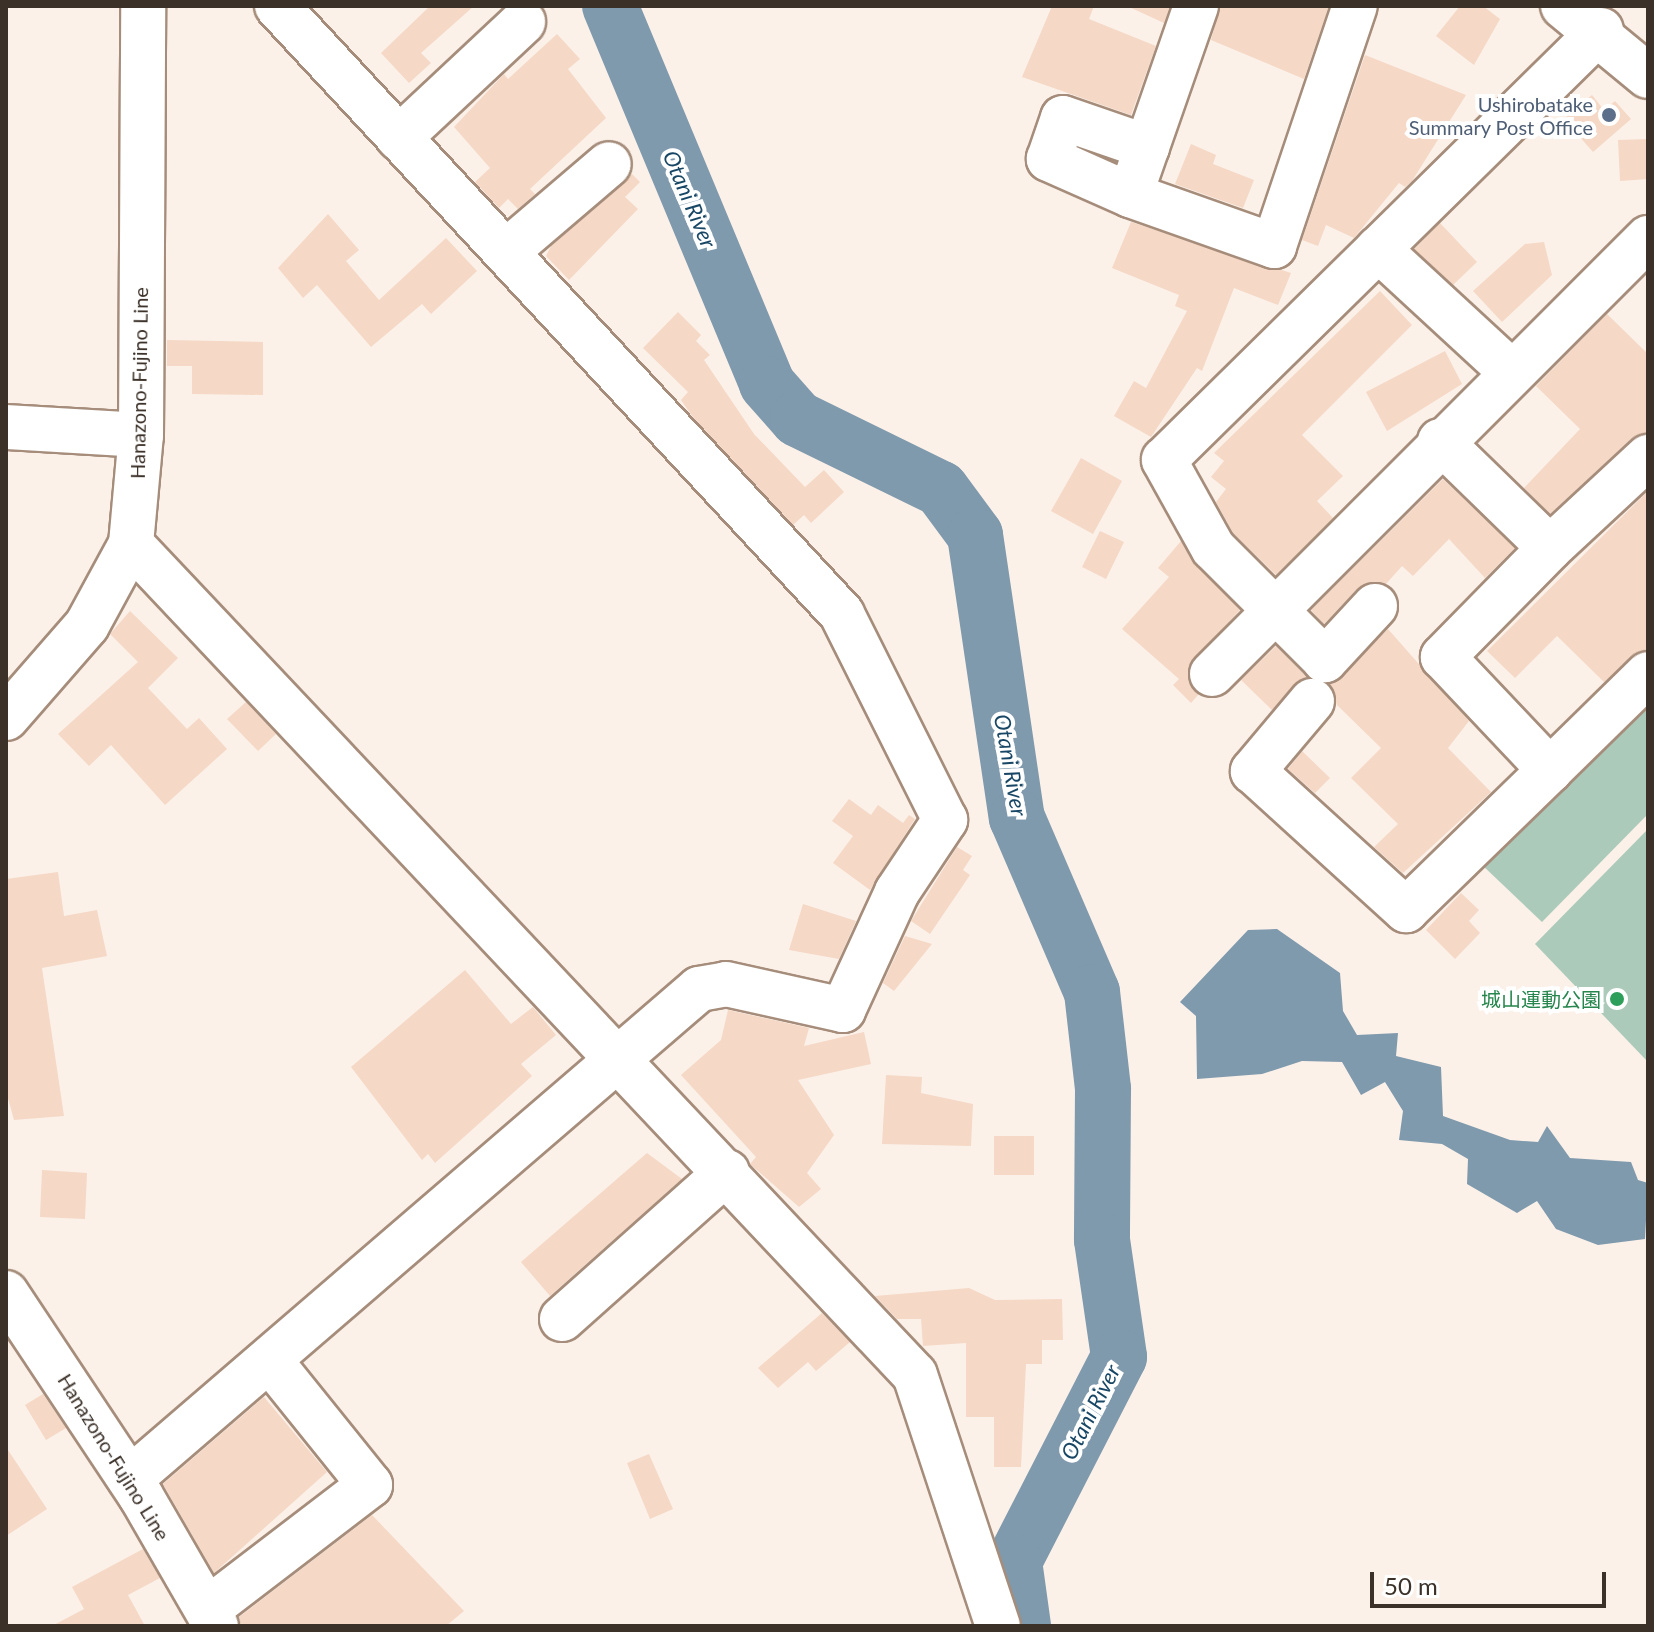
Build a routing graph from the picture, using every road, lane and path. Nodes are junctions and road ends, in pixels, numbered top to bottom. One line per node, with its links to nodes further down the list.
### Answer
1 (143, 6): 18 (street, Hanazono-Fujino Line)
2 (277, 6): 9 (street)
3 (1196, 6): 10 (street)
4 (1355, 6): 12 (street)
5 (1563, 6): 7 (street)
6 (523, 22): 9 (street)
7 (1601, 30): 8 (street); 14 (street)
8 (1648, 76)
9 (399, 138): 15 (street)
10 (1147, 147): 12 (street); 12 (street)
11 (609, 164): 15 (street)
12 (1130, 195)
13 (1648, 238): 16 (street)
14 (1378, 249): 16 (street); 24 (street)
15 (506, 252): 30 (street)
16 (1509, 370): 19 (street)
17 (6, 427): 18 (street)
18 (141, 435): 21 (street, Hanazono-Fujino Line)
19 (1440, 441): 22 (street); 24 (street)
20 (1648, 457): 22 (street)
21 (131, 544): 28 (street, Hanazono-Fujino Line); 30 (street)
22 (1550, 548): 29 (street)
23 (1375, 606): 24 (street)
24 (1273, 611): 25 (street)
25 (1212, 674)
26 (1648, 674): 29 (street)
27 (1312, 701): 29 (street)
28 (6, 718)
29 (1550, 770)
30 (614, 1055): 31 (street); 34 (street)
31 (727, 1172): 33 (street); 37 (street)
32 (6, 1293): 35 (street, Hanazono-Fujino Line)
33 (562, 1319)
34 (272, 1363): 35 (street); 36 (street)
35 (130, 1479): 36 (street, Hanazono-Fujino Line)
36 (212, 1617)
37 (998, 1626)

